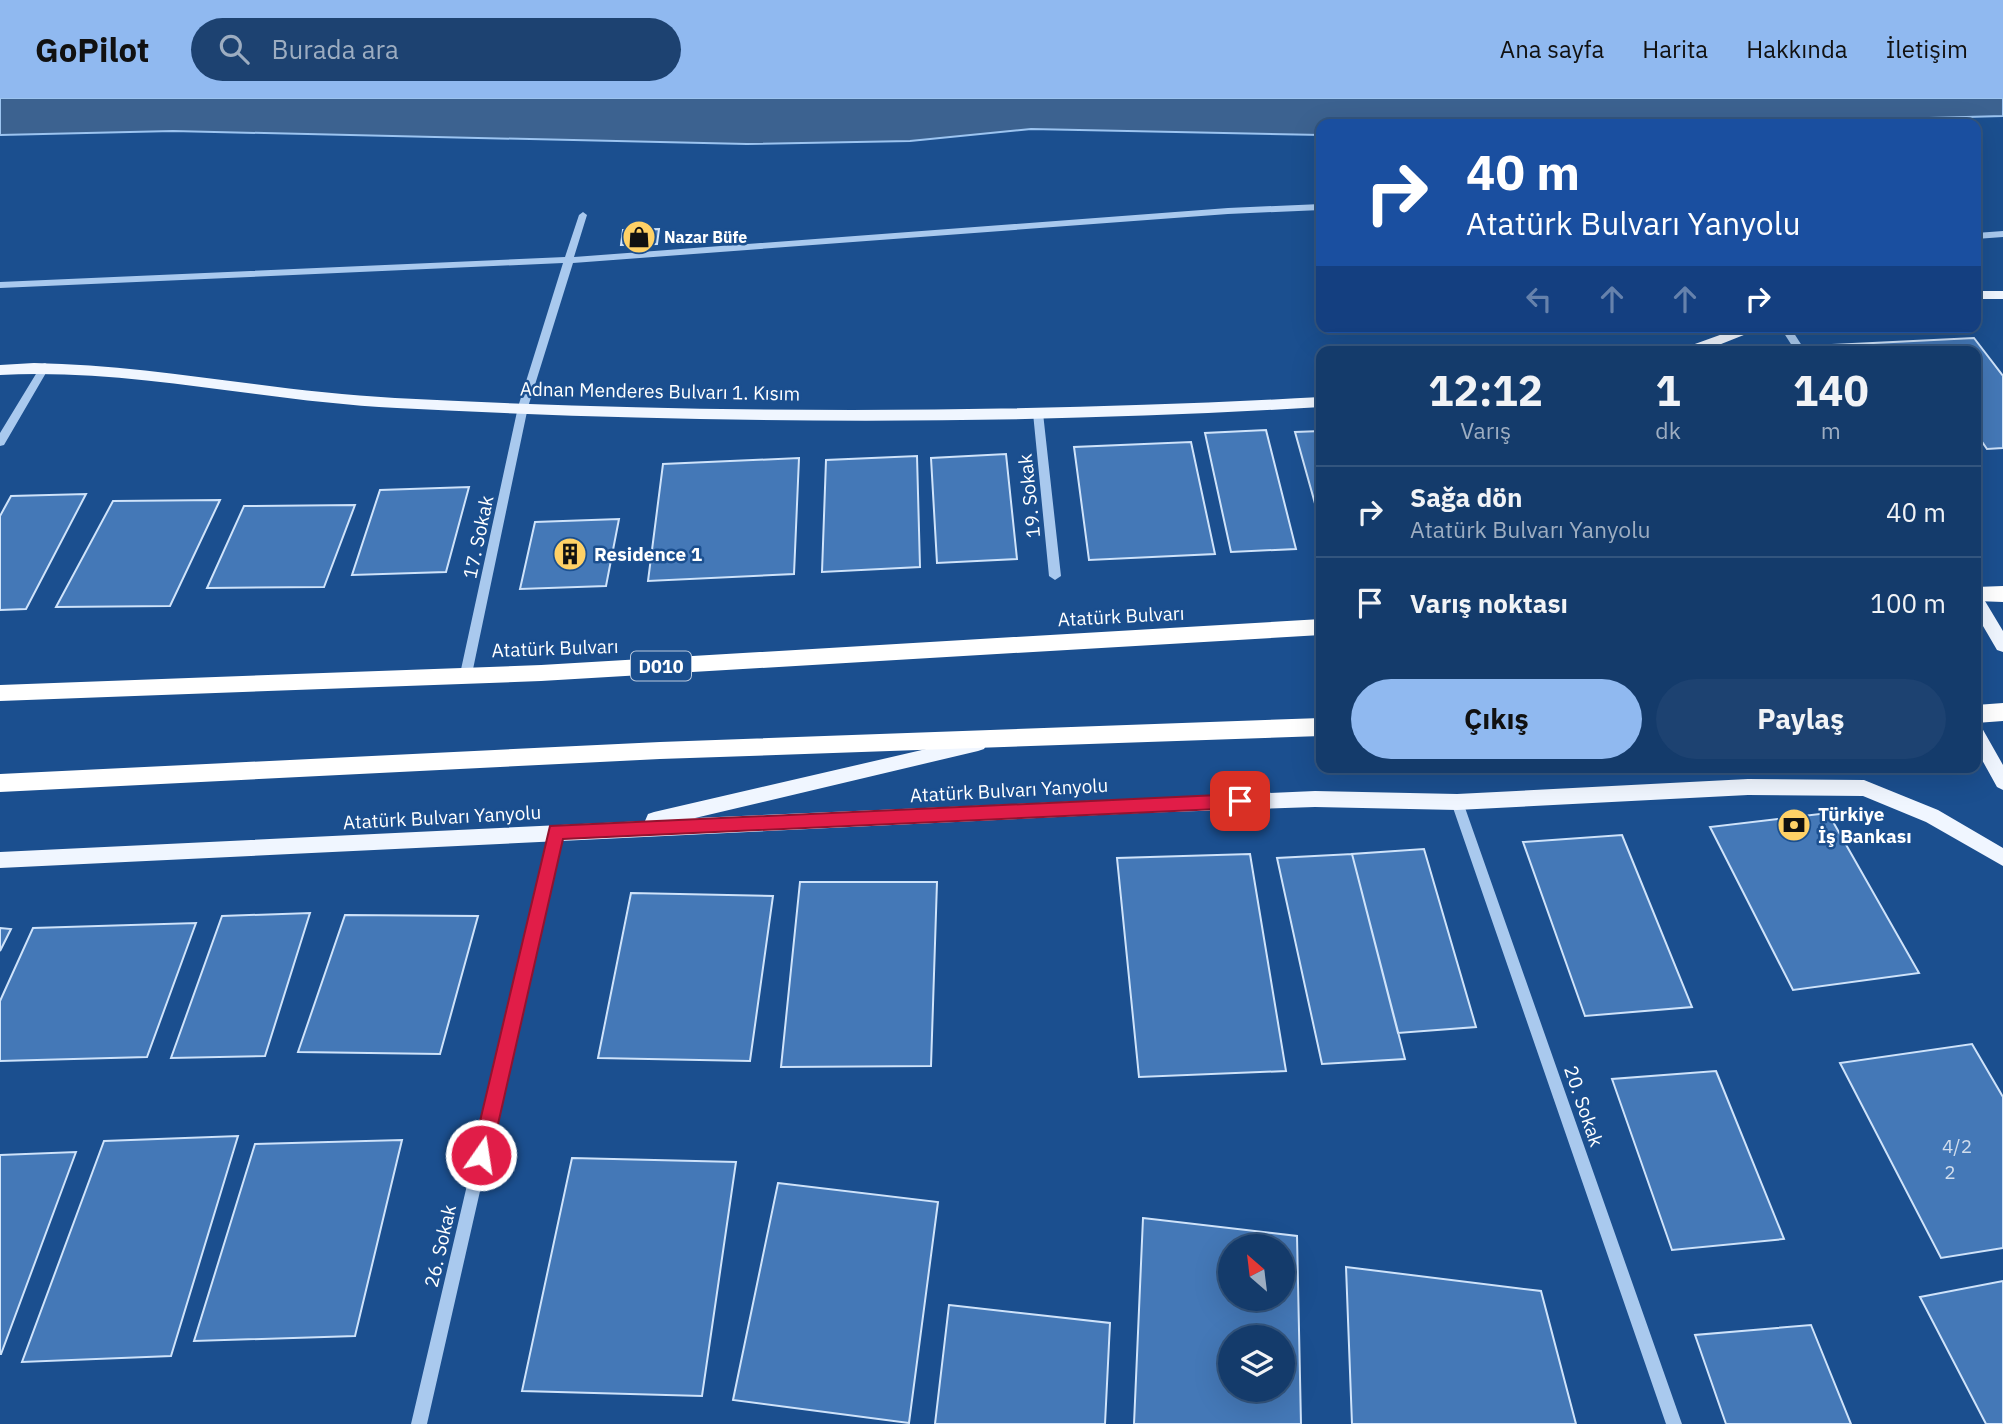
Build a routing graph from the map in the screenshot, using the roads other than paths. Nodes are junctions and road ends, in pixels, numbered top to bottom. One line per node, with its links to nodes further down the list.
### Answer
1 (1316, 206): 5 (street)
2 (583, 215): 5 (street, 17. Sokak)
3 (2003, 234): 4 (street)
4 (1981, 236)
5 (568, 260): 6 (street); 14 (street, 17. Sokak)
6 (0, 285)
7 (1981, 295): 8 (main road)
8 (2003, 295)
9 (1740, 333): 10 (main road)
10 (1703, 346)
11 (45, 366): 12 (main road, Adnan Menderes Bulvarı 1. Kısım); 14 (main road, Adnan Menderes Bulvarı 1. Kısım); 16 (street)
12 (0, 370)
13 (1316, 402): 15 (main road, Adnan Menderes Bulvarı 1. Kısım)
14 (523, 407): 15 (main road, Adnan Menderes Bulvarı 1. Kısım); 23 (street, 17. Sokak)
15 (1038, 413): 17 (street, 19. Sokak)
16 (0, 442)
17 (1055, 576)
18 (1981, 594): 19 (highway)
19 (2003, 594)
20 (1981, 608): 22 (main road)
21 (1316, 627): 23 (highway, Atatürk Bulvarı / D010)
22 (2003, 645)
23 (466, 674): 24 (highway, Atatürk Bulvarı / D010)
24 (0, 693)
25 (2003, 712): 26 (highway)
26 (1981, 714)
27 (1316, 727): 28 (highway)
28 (1013, 735): 31 (highway); 33 (main road)
29 (1981, 742): 30 (main road)
30 (2003, 782)
31 (0, 783)
32 (1457, 802): 33 (main road, Atatürk Bulvarı Yanyolu); 35 (main road, Atatürk Bulvarı Yanyolu); 38 (street, 20. Sokak)
33 (613, 830): 34 (main road, Atatürk Bulvarı Yanyolu)
34 (556, 831): 36 (main road, Atatürk Bulvarı Yanyolu); 37 (street, 26. Sokak)
35 (2003, 858)
36 (0, 860)
37 (419, 1424)
38 (1674, 1424)

